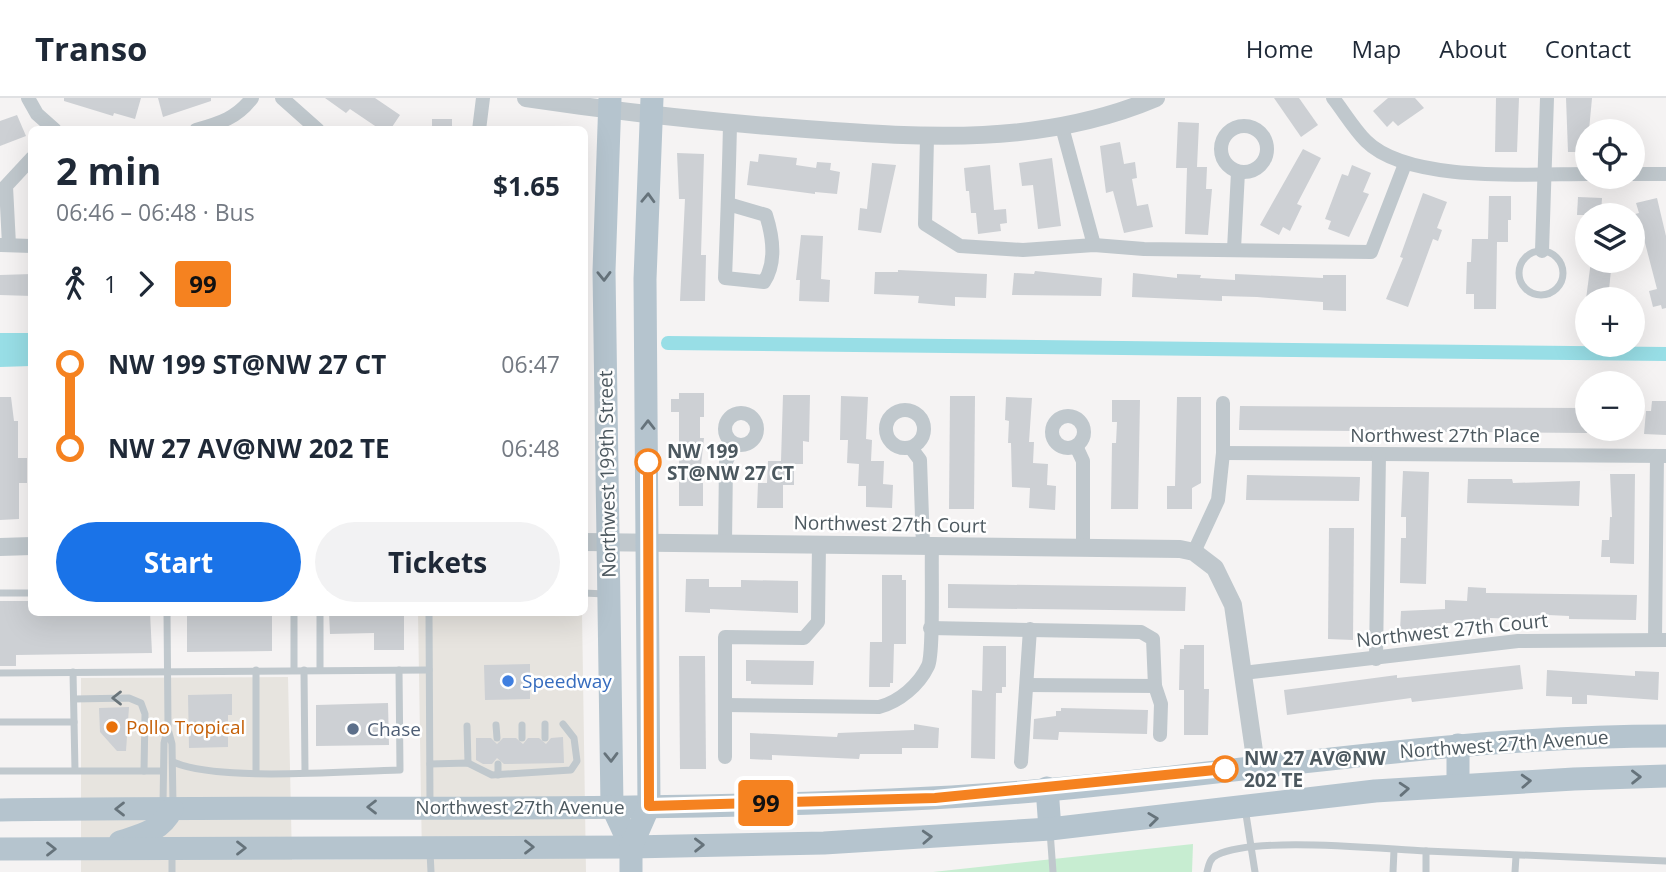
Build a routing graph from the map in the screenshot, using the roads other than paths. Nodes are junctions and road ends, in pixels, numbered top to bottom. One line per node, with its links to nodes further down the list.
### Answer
1 (29, 98): 12 (street)
2 (252, 98): 13 (street)
3 (282, 98): 14 (street)
4 (483, 98): 15 (street)
5 (526, 98): 9 (street)
6 (1156, 98): 16 (street)
7 (1547, 98): 21 (street)
8 (1338, 100): 19 (street)
9 (609, 104): 10 (street); 39 (main road, Northwest 199th Street, one-way to 39)
10 (651, 107): 11 (street); 40 (main road, Northwest 199th Street, one-way to 10)
11 (730, 124): 17 (street); 26 (street)
12 (50, 126)
13 (209, 126)
14 (314, 126)
15 (480, 126)
16 (1062, 127): 17 (street); 27 (street)
17 (927, 138): 27 (street)
18 (28, 162): 25 (street)
19 (1405, 164): 21 (street); 30 (street)
20 (1238, 172): 30 (street)
21 (1545, 174): 22 (street); 31 (street)
22 (1575, 174)
23 (1645, 174): 24 (street)
24 (1666, 174)
25 (3, 186): 28 (street)
26 (727, 204): 26 (street)
27 (1094, 244): 30 (street)
28 (5, 245): 29 (street)
29 (28, 246)
30 (1234, 248)
31 (1542, 251): 31 (lane)
32 (1223, 403): 36 (street)
33 (734, 444): 41 (street)
34 (1076, 446): 46 (street)
35 (911, 448): 44 (street)
36 (1223, 453): 37 (street, Northwest 27th Place); 47 (street)
37 (1379, 454): 38 (street, Northwest 27th Place); 59 (street)
38 (1662, 456): 58 (street)
39 (596, 542): 40 (street, Northwest 27th Court); 51 (main road, Northwest 199th Street)
40 (648, 542): 41 (street, Northwest 27th Court); 108 (main road, Northwest 199th Street)
41 (725, 543): 42 (street, Northwest 27th Court)
42 (819, 544): 44 (street, Northwest 27th Court); 73 (street)
43 (28, 546): 45 (street)
44 (928, 546): 46 (street, Northwest 27th Court); 56 (street)
45 (0, 547)
46 (1083, 547): 47 (street, Northwest 27th Court)
47 (1194, 552): 69 (street)
48 (0, 593): 49 (lane)
49 (28, 593)
50 (588, 593): 51 (lane)
51 (609, 594): 107 (main road, Northwest 199th Street, one-way to 107)
52 (167, 616): 67 (lane)
53 (294, 616): 61 (lane)
54 (320, 616): 63 (lane)
55 (429, 616): 65 (lane)
56 (930, 628): 57 (street); 73 (street)
57 (1030, 629): 70 (street); 71 (street)
58 (1661, 640): 59 (street, Northwest 27th Court)
59 (1376, 659): 69 (street, Northwest 27th Court)
60 (256, 670): 61 (lane); 67 (lane); 101 (lane)
61 (294, 670): 62 (lane)
62 (304, 670): 63 (lane); 100 (lane)
63 (320, 670): 64 (lane)
64 (398, 670): 65 (lane); 100 (lane)
65 (429, 670): 92 (lane)
66 (73, 672): 67 (lane); 68 (lane); 72 (lane)
67 (167, 672): 80 (lane)
68 (0, 673)
69 (1243, 673): 95 (street)
70 (1028, 685): 71 (street); 90 (street)
71 (1155, 686): 82 (street)
72 (74, 699): 75 (lane); 98 (lane, one-way to 72)
73 (726, 705): 88 (street)
74 (0, 722): 75 (lane)
75 (74, 722): 96 (lane)
76 (545, 724): 86 (lane)
77 (563, 724): 102 (lane)
78 (496, 725): 84 (lane)
79 (522, 725): 85 (lane)
80 (167, 726): 89 (lane); 99 (lane)
81 (467, 726): 91 (lane)
82 (1160, 734)
83 (1666, 736): 87 (main road, Northwest 27th Avenue)
84 (497, 738)
85 (522, 738)
86 (545, 738)
87 (1458, 745): 95 (main road, Northwest 27th Avenue); 105 (main road)
88 (725, 757)
89 (173, 762): 101 (lane); 110 (lane)
90 (1021, 762)
91 (468, 763): 92 (lane); 103 (lane)
92 (430, 764): 109 (lane)
93 (498, 764): 103 (lane)
94 (522, 764): 102 (lane)
95 (1256, 765): 106 (main road, Northwest 27th Avenue)
96 (75, 770): 97 (lane); 98 (lane)
97 (0, 771)
98 (144, 771): 99 (lane)
99 (163, 771): 110 (lane)
100 (305, 771): 101 (lane)
101 (256, 772)
102 (521, 773): 103 (lane)
103 (498, 775)
104 (1666, 776): 105 (main road, Northwest 27th Avenue, one-way to 104)
105 (1458, 785): 111 (main road, Northwest 27th Avenue, one-way to 105)
106 (1047, 788): 108 (main road, Northwest 27th Avenue); 113 (main road)
107 (612, 806): 108 (main road, Northwest 27th Avenue); 109 (main road, Northwest 27th Avenue); 115 (main road, Northwest 199th Street)
108 (649, 806): 115 (main road, Northwest 199th Street)
109 (430, 807): 110 (main road, Northwest 27th Avenue, one-way to 110)
110 (168, 808): 112 (main road, Northwest 27th Avenue, one-way to 112); 119 (main road)
111 (1245, 808): 113 (main road, Northwest 27th Avenue, one-way to 111); 117 (lane)
112 (0, 810)
113 (1050, 829): 115 (main road, Northwest 27th Avenue, one-way to 113); 127 (lane)
114 (430, 847): 115 (main road, Northwest 27th Avenue, one-way to 115); 116 (main road, Northwest 27th Avenue, one-way to 114); 125 (lane)
115 (631, 847): 126 (main road, Northwest 199th Street)
116 (173, 848): 119 (main road, Northwest 27th Avenue); 124 (lane)
117 (1251, 848): 120 (lane); 128 (lane); 129 (lane)
118 (0, 849): 119 (main road, Northwest 27th Avenue, one-way to 119)
119 (100, 849)
120 (1394, 850): 121 (lane); 130 (lane)
121 (1426, 852): 122 (lane); 131 (lane)
122 (1516, 856): 123 (lane); 132 (lane)
123 (1666, 861)
124 (172, 872)
125 (431, 872)
126 (631, 872)
127 (1053, 872)
128 (1207, 872)
129 (1255, 872)
130 (1393, 872)
131 (1426, 872)
132 (1515, 872)

